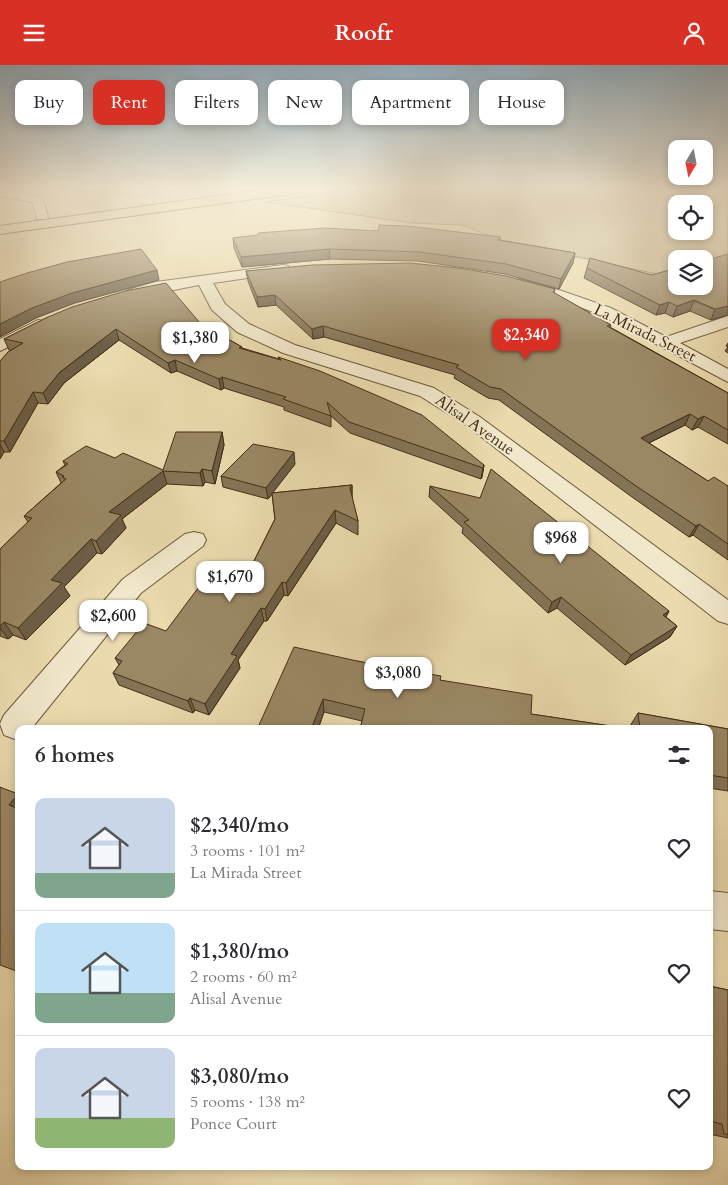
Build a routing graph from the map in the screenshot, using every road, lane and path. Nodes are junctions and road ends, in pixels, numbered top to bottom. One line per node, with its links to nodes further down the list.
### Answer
1 (294, 268): 2 (street)
2 (204, 280): 4 (street); 11 (street, Alisal Avenue)
3 (506, 281): 7 (street, La Mirada Street)
4 (116, 297)
5 (55, 317): 8 (street)
6 (728, 321): 7 (street)
7 (667, 342): 9 (street, La Mirada Street)
8 (0, 346)
9 (728, 376)
10 (194, 540): 12 (street)
11 (728, 614)
12 (14, 724)
13 (713, 910): 14 (street)
14 (728, 912)

